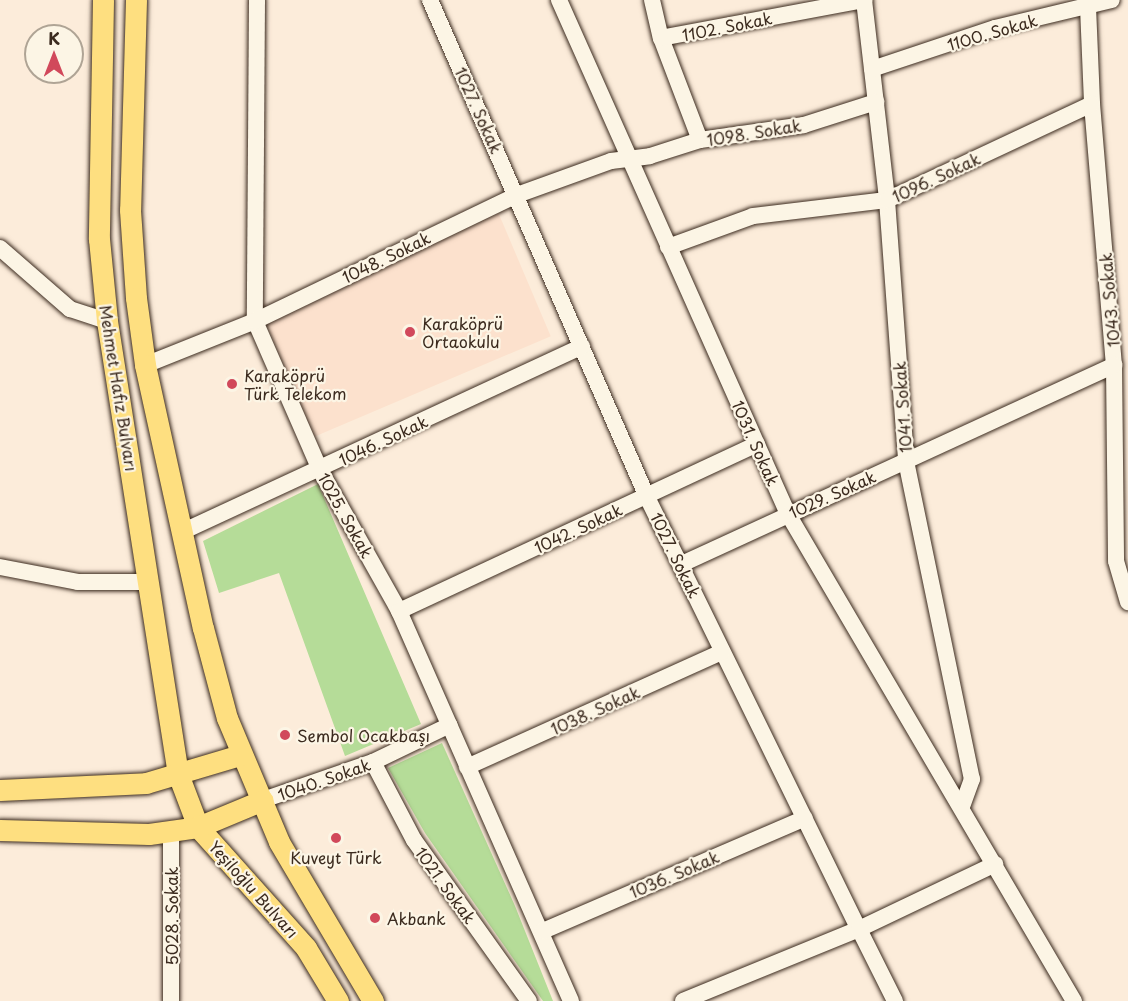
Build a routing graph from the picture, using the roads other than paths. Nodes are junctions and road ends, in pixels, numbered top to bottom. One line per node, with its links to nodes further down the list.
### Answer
1 (103, 0): 20 (main road, Mehmet Hafız Bulvarı)
2 (136, 0): 24 (main road, Mehmet Hafız Bulvarı)
3 (257, 0): 21 (street, 1025. Sokak)
4 (430, 0): 16 (street, 1027. Sokak)
5 (559, 0): 15 (street, 1031. Sokak)
6 (652, 0): 10 (street)
7 (864, 0): 10 (street, 1102. Sokak); 11 (street, 1041. Sokak)
8 (1113, 0): 9 (street, 1100. Sokak)
9 (1088, 7): 11 (street, 1100. Sokak); 13 (street, 1043. Sokak)
10 (661, 38): 14 (street)
11 (872, 69): 12 (street, 1041. Sokak)
12 (876, 102): 14 (street, 1098. Sokak); 17 (street, 1041. Sokak)
13 (1092, 104): 17 (street, 1096. Sokak); 23 (street, 1043. Sokak)
14 (700, 140): 15 (street, 1098. Sokak)
15 (631, 158): 16 (street, 1048. Sokak); 18 (street, 1031. Sokak)
16 (517, 195): 21 (street, 1048. Sokak); 22 (street, 1027. Sokak)
17 (886, 200): 18 (street, 1096. Sokak); 26 (street, 1041. Sokak)
18 (668, 247): 25 (street, 1031. Sokak)
19 (0, 248): 20 (street)
20 (107, 321): 33 (main road, Mehmet Hafız Bulvarı)
21 (255, 321): 24 (street, 1048. Sokak); 27 (street, 1025. Sokak)
22 (582, 346): 27 (street, 1046. Sokak); 28 (street, 1027. Sokak)
23 (1114, 364): 26 (street, 1029. Sokak); 34 (street, 1043. Sokak)
24 (145, 365): 30 (main road, Mehmet Hafız Bulvarı)
25 (757, 444): 28 (street, 1042. Sokak); 29 (street, 1031. Sokak)
26 (906, 461): 29 (street, 1029. Sokak); 44 (street, 1041. Sokak)
27 (320, 470): 30 (street, 1046. Sokak); 35 (street, 1025. Sokak)
28 (647, 497): 31 (street, 1027. Sokak); 35 (street, 1042. Sokak)
29 (788, 514): 31 (street, 1029. Sokak); 44 (street, 1031. Sokak)
30 (182, 532): 38 (main road, Mehmet Hafız Bulvarı)
31 (682, 564): 36 (street, 1027. Sokak)
32 (0, 567): 33 (street)
33 (149, 582): 41 (main road, Mehmet Hafız Bulvarı)
34 (1128, 602)
35 (399, 611): 37 (street, 1025. Sokak)
36 (722, 652): 40 (street, 1038. Sokak); 45 (street, 1027. Sokak)
37 (450, 725): 39 (street, 1040. Sokak); 40 (street, 1025. Sokak)
38 (240, 755): 41 (main road); 43 (main road, Yeşiloğlu Bulvarı)
39 (373, 762): 43 (street, 1040. Sokak); 55 (street, 1021. Sokak)
40 (467, 767): 51 (street, 1025. Sokak)
41 (178, 774): 42 (main road); 46 (main road, Yeşiloğlu Bulvarı)
42 (0, 790)
43 (263, 800): 46 (main road); 54 (main road, Yeşiloğlu Bulvarı)
44 (962, 807): 49 (street, 1031. Sokak)
45 (805, 818): 50 (street, 1027. Sokak); 51 (street, 1036. Sokak)
46 (198, 826): 48 (main road); 53 (main road, Yeşiloğlu Bulvarı)
47 (0, 830): 48 (main road)
48 (171, 831): 52 (street, 5028. Sokak)
49 (996, 864): 50 (street); 59 (street, 1031. Sokak)
50 (859, 929): 57 (street); 58 (street, 1027. Sokak)
51 (543, 931): 56 (street, 1025. Sokak)
52 (171, 1001)
53 (338, 1001)
54 (373, 1001)
55 (530, 1001)
56 (571, 1001)
57 (682, 1001)
58 (895, 1001)
59 (1074, 1001)

